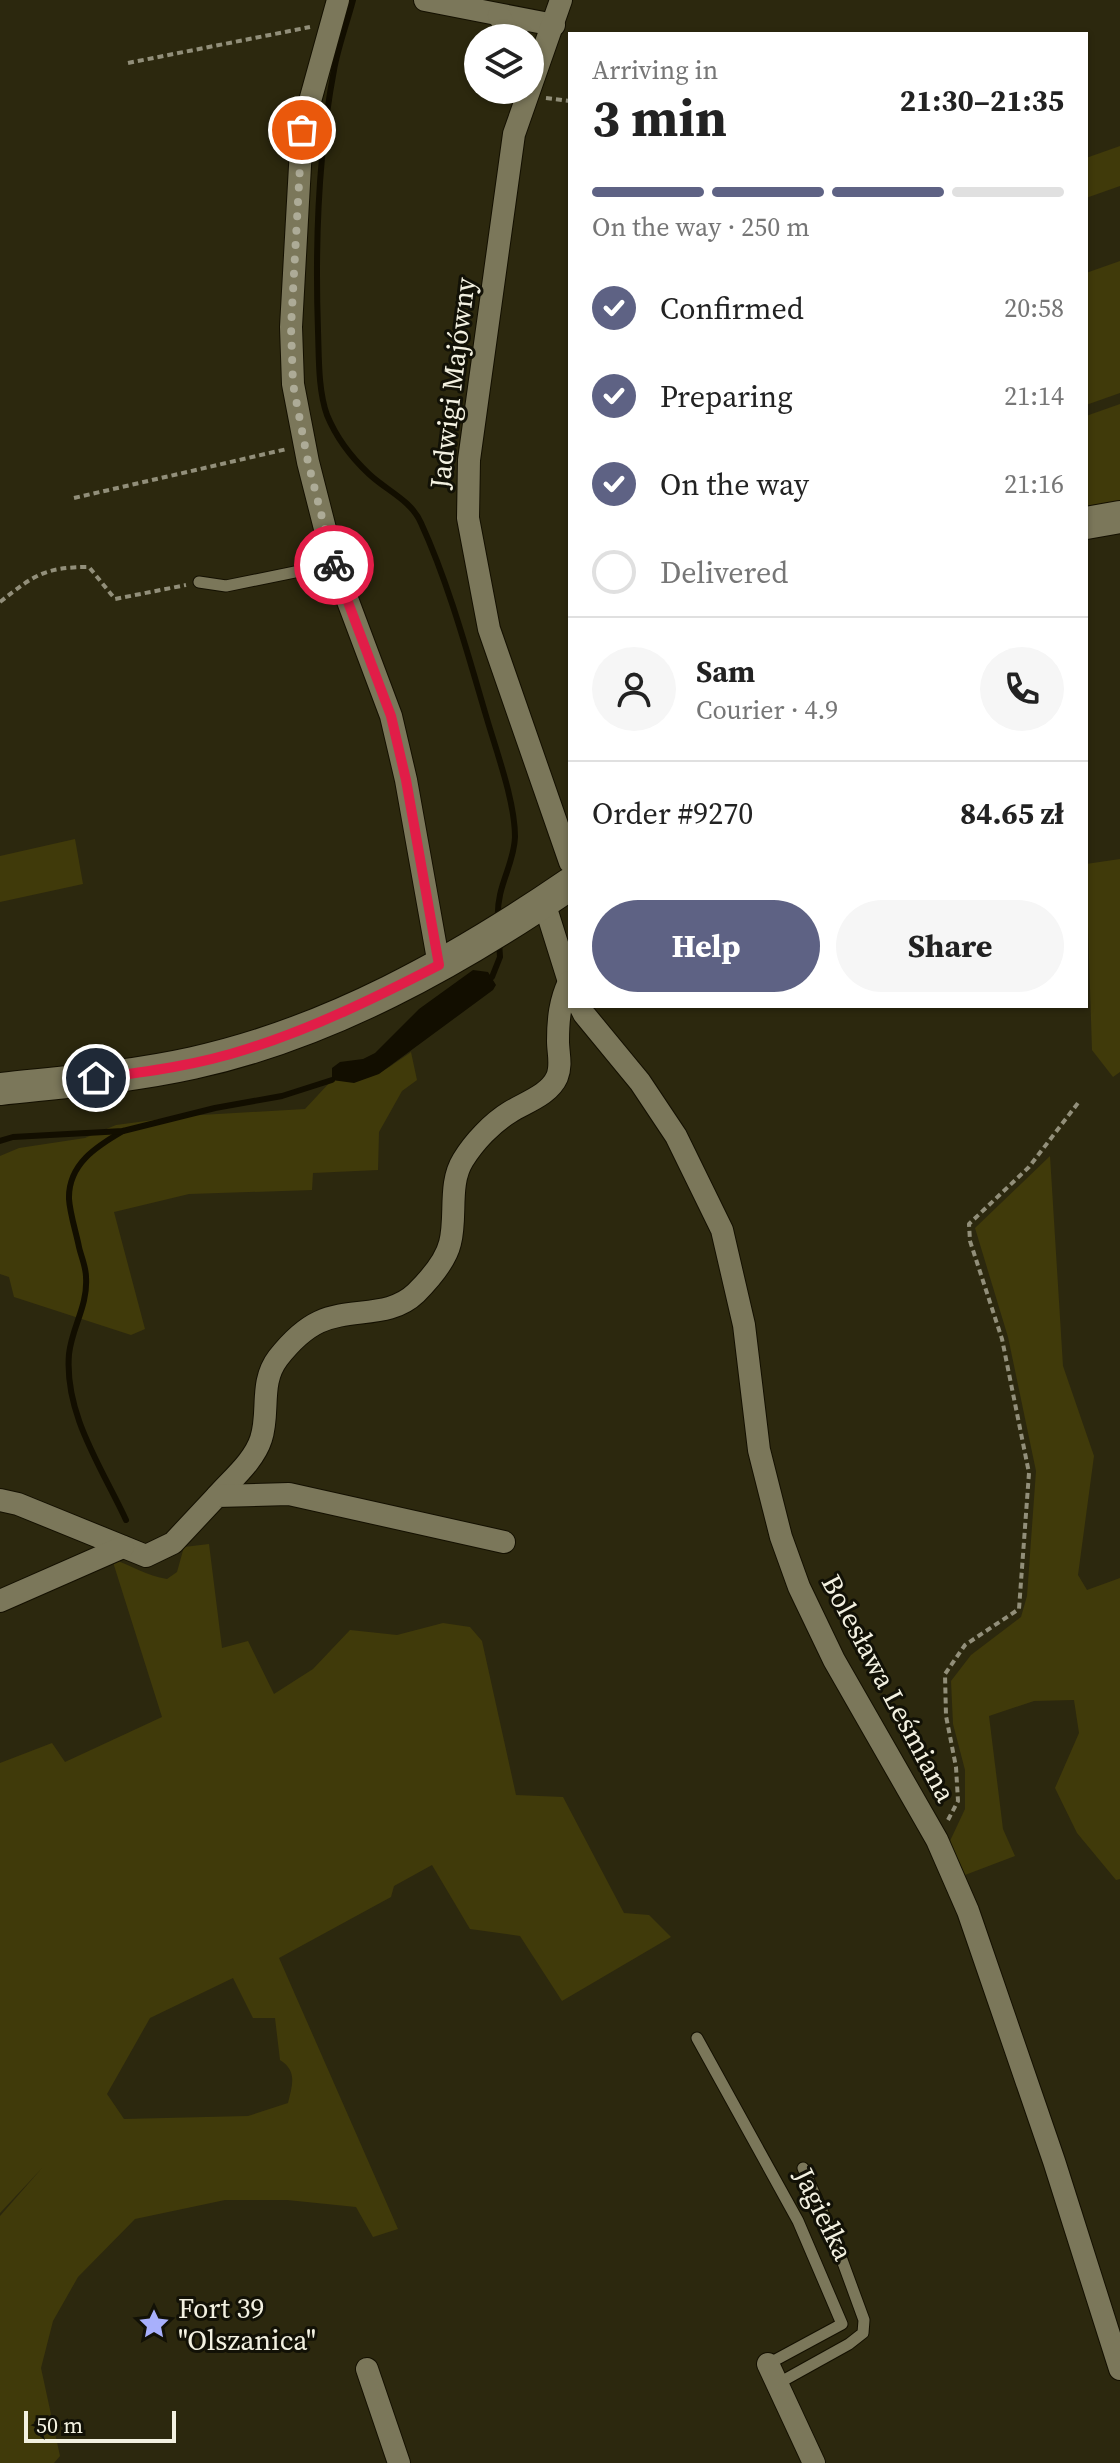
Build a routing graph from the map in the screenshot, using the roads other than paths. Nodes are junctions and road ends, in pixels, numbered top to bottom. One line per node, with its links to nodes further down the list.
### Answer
1 (338, 0): 11 (street)
2 (425, 0): 4 (street)
3 (561, 0): 6 (street, Jadwigi Majówny)
4 (499, 15): 5 (street); 6 (street)
5 (503, 24)
6 (554, 25): 7 (street, Jadwigi Majówny)
7 (544, 50)
8 (524, 104): 13 (street, Jadwigi Majówny)
9 (1120, 517): 10 (street)
10 (1088, 523)
11 (334, 564): 12 (lane); 15 (street)
12 (199, 582)
13 (568, 856)
14 (557, 893): 15 (street); 16 (street)
15 (439, 965): 19 (street)
16 (568, 976)
17 (568, 985): 20 (street)
18 (581, 1008): 28 (street, Bolesława Leśmiana)
19 (0, 1089)
20 (217, 1496): 22 (street); 23 (street)
21 (0, 1500): 23 (street)
22 (504, 1542)
23 (123, 1547): 24 (street)
24 (0, 1601)
25 (697, 2038): 29 (lane, Jagiełka)
26 (803, 2168): 29 (lane, Jagiełka)
27 (367, 2369): 30 (street)
28 (1120, 2369)
29 (773, 2374): 31 (street)
30 (399, 2463)
31 (814, 2463)

